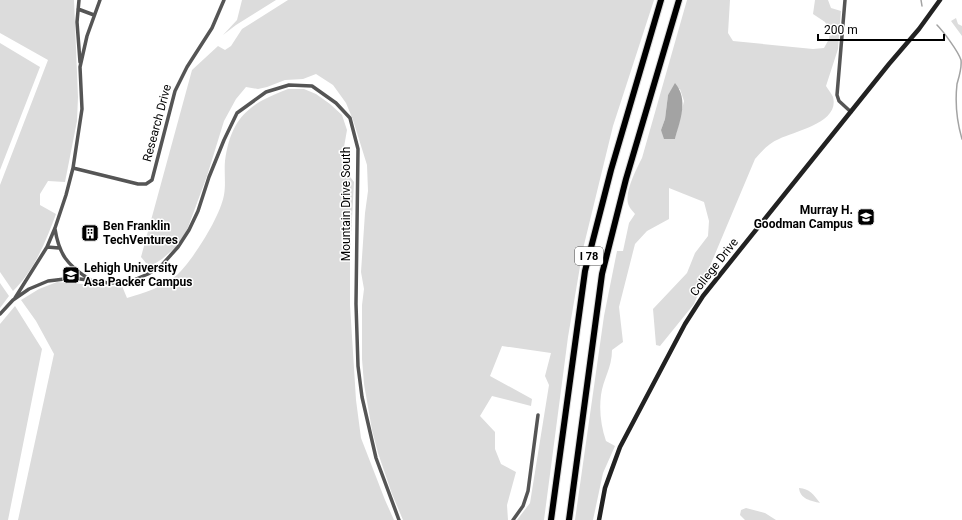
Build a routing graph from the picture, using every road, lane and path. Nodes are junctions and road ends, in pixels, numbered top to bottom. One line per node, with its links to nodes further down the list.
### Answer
1 (79, 0): 8 (street)
2 (100, 0): 9 (street)
3 (224, 0): 12 (street, Research Drive)
4 (661, 0): 22 (highway, I 78)
5 (679, 0): 23 (highway, I 78)
6 (845, 0): 11 (street)
7 (940, 0): 11 (street, College Drive)
8 (78, 9): 9 (street); 10 (street)
9 (94, 15): 10 (street)
10 (80, 67): 12 (street)
11 (851, 112): 24 (street, College Drive)
12 (73, 168): 13 (street)
13 (55, 228): 14 (street); 15 (street, Mountain Drive South)
14 (46, 247): 15 (street); 17 (street)
15 (59, 248): 16 (street, Mountain Drive South)
16 (91, 281): 17 (street, Mountain Drive South); 20 (street, Mountain Drive South)
17 (13, 300): 18 (street, Mountain Drive South)
18 (0, 314)
19 (538, 415): 21 (street)
20 (399, 520)
21 (513, 520)
22 (551, 520)
23 (569, 520)
24 (599, 520)

